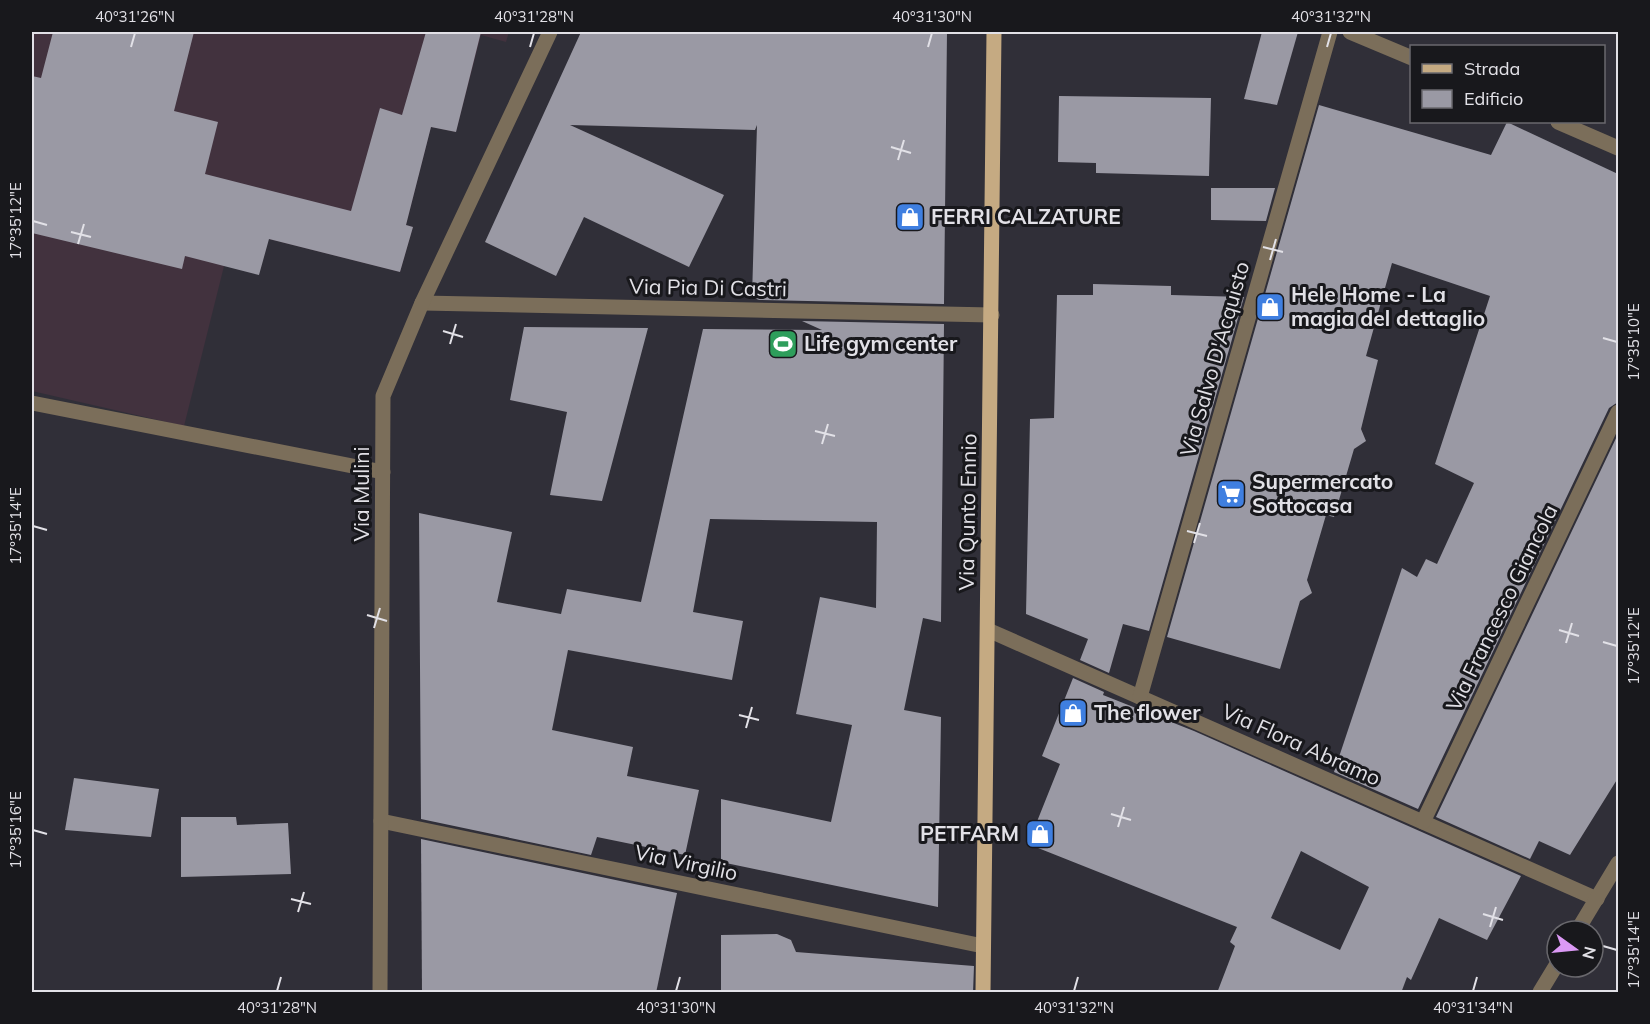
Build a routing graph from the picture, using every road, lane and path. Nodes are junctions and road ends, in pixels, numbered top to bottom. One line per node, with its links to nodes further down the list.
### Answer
1 (550, 32): 8 (street, Via Mulini)
2 (994, 32): 9 (main road, Via Qunto Ennio)
3 (1330, 32): 14 (street, Via Salvo D'Acquisto)
4 (1350, 32): 5 (street)
5 (1410, 57)
6 (1560, 123): 7 (street)
7 (1618, 148)
8 (422, 303): 9 (street, Via Pia Di Castri); 12 (street, Via Mulini)
9 (992, 315): 13 (main road, Via Qunto Ennio)
10 (32, 403): 12 (street)
11 (1618, 412): 16 (street, Via Francesco Giancola)
12 (383, 472): 15 (street, Via Mulini)
13 (988, 630): 14 (street, Via Flora Abramo); 20 (main road, Via Qunto Ennio)
14 (1140, 697): 16 (street, Via Flora Abramo)
15 (381, 821): 20 (street, Via Virgilio); 22 (street, Via Mulini)
16 (1423, 822): 18 (street, Via Flora Abramo)
17 (1618, 863): 18 (street)
18 (1597, 898): 19 (street)
19 (1584, 919)
20 (983, 946): 23 (main road, Via Qunto Ennio)
21 (1548, 979): 24 (street)
22 (380, 993)
23 (983, 993)
24 (1540, 993)

